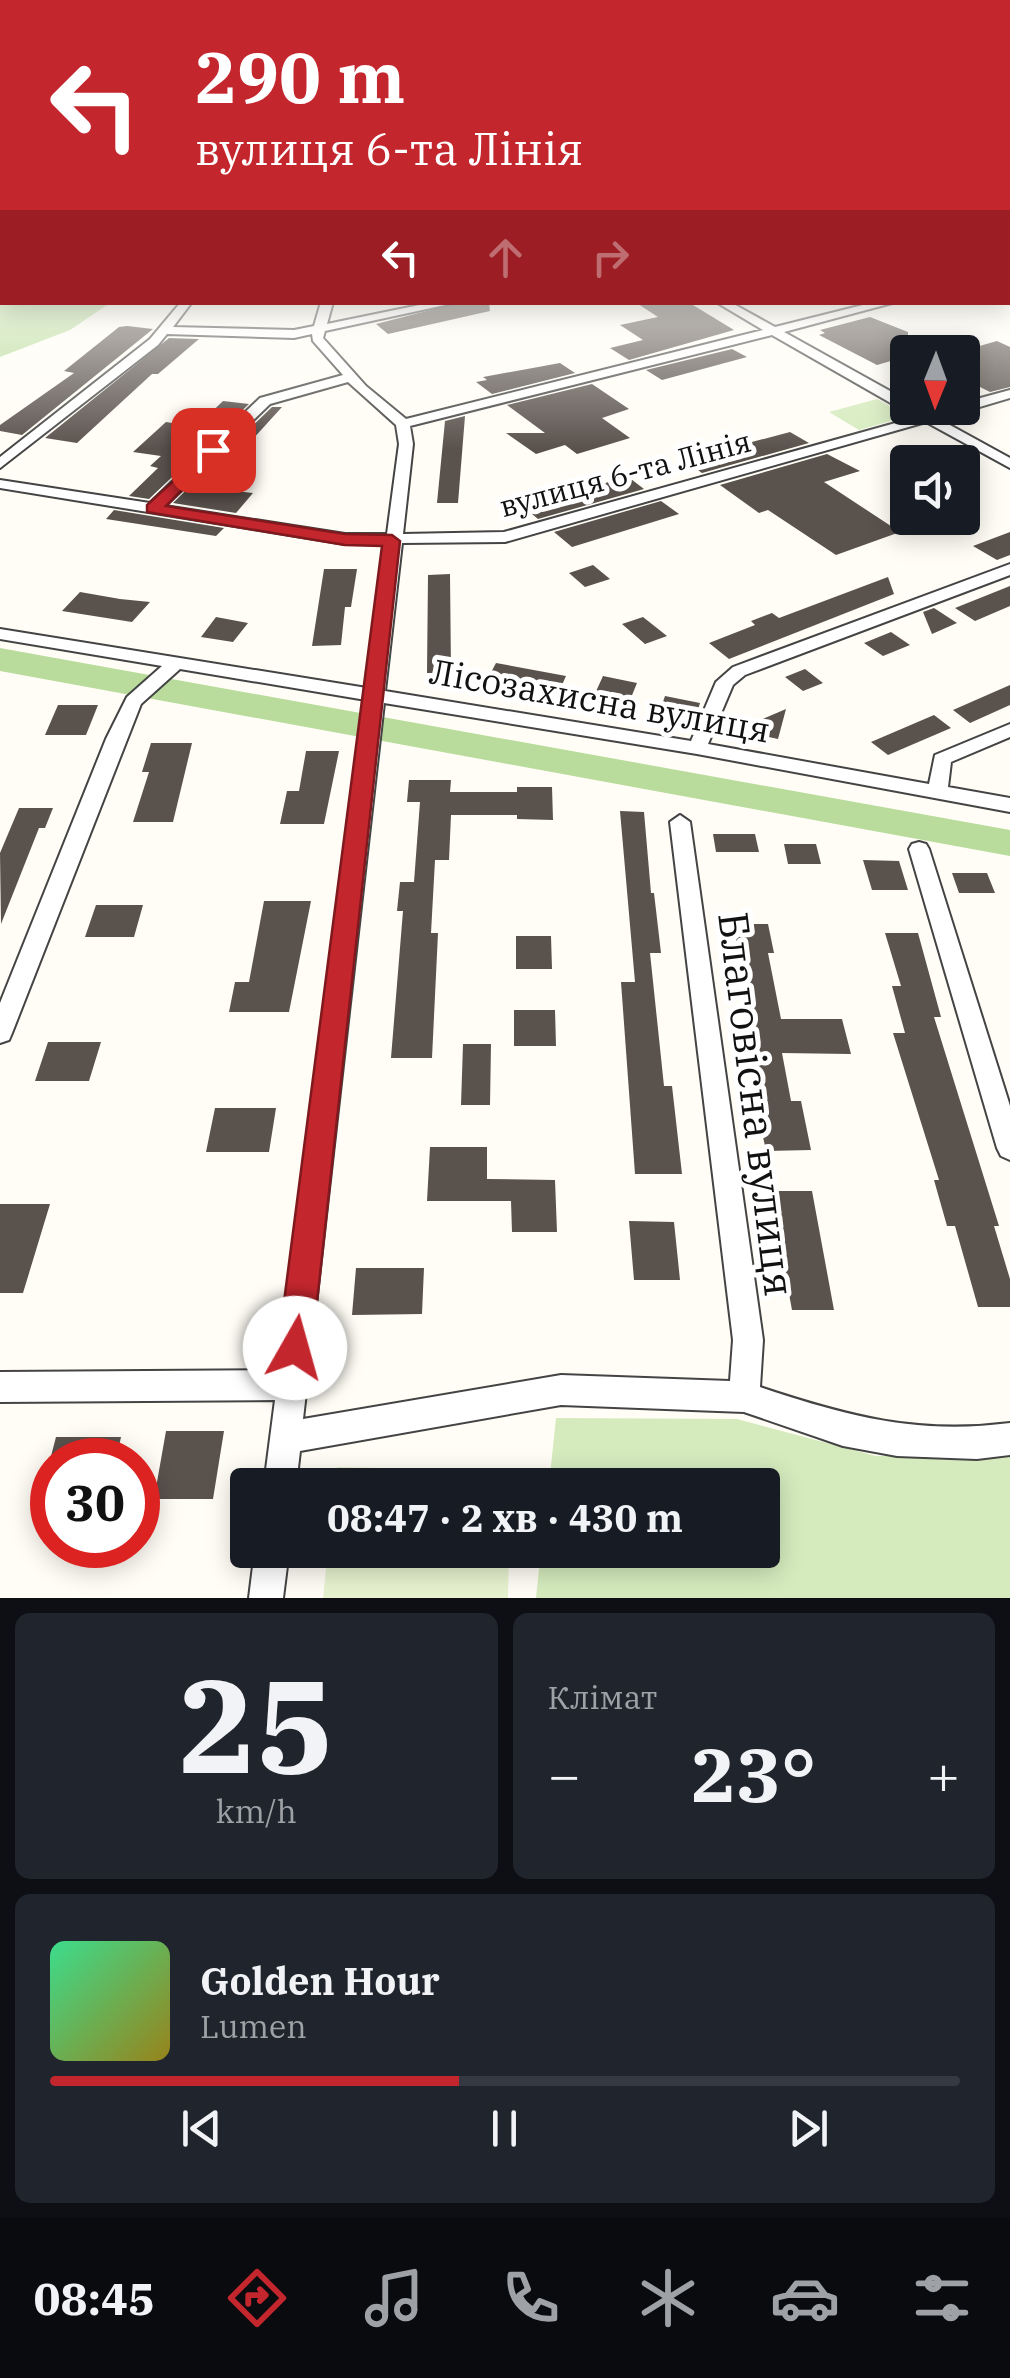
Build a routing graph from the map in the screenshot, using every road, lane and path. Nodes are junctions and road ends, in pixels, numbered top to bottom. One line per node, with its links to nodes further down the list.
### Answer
1 (185, 305): 6 (street)
2 (326, 305): 7 (street)
3 (440, 305): 7 (street)
4 (726, 305): 8 (street)
5 (880, 305): 8 (street)
6 (164, 330): 7 (street); 16 (street)
7 (319, 330): 9 (street)
8 (774, 333): 11 (street); 13 (street)
9 (350, 377): 13 (street); 19 (street)
10 (1010, 394): 12 (street, вулиця 6-та Лінія)
11 (890, 397)
12 (980, 402)
13 (403, 424): 20 (street)
14 (899, 425): 20 (street, вулиця 6-та Лінія)
15 (941, 425): 17 (street)
16 (0, 464)
17 (1010, 464)
18 (0, 484): 19 (street, вулиця 6-та Лінія)
19 (153, 509): 20 (street, вулиця 6-та Лінія)
20 (392, 541): 24 (street)
21 (1010, 569): 26 (street)
22 (0, 634): 23 (street, Лісозахисна вулиця)
23 (176, 663): 24 (street, Лісозахисна вулиця); 31 (street)
24 (373, 695): 26 (street, Лісозахисна вулиця); 33 (street)
25 (1010, 730): 27 (street)
26 (697, 748): 27 (street, Лісозахисна вулиця)
27 (938, 791): 28 (street, Лісозахисна вулиця)
28 (1010, 805)
29 (680, 822): 35 (street, Благовісна вулиця)
30 (918, 849): 32 (street)
31 (0, 1033)
32 (1010, 1148)
33 (291, 1385): 34 (street); 36 (street)
34 (0, 1387)
35 (744, 1398): 36 (street); 37 (street)
36 (285, 1438): 38 (street)
37 (1010, 1438)
38 (282, 1468)
39 (270, 1568): 40 (street)
40 (266, 1598)

